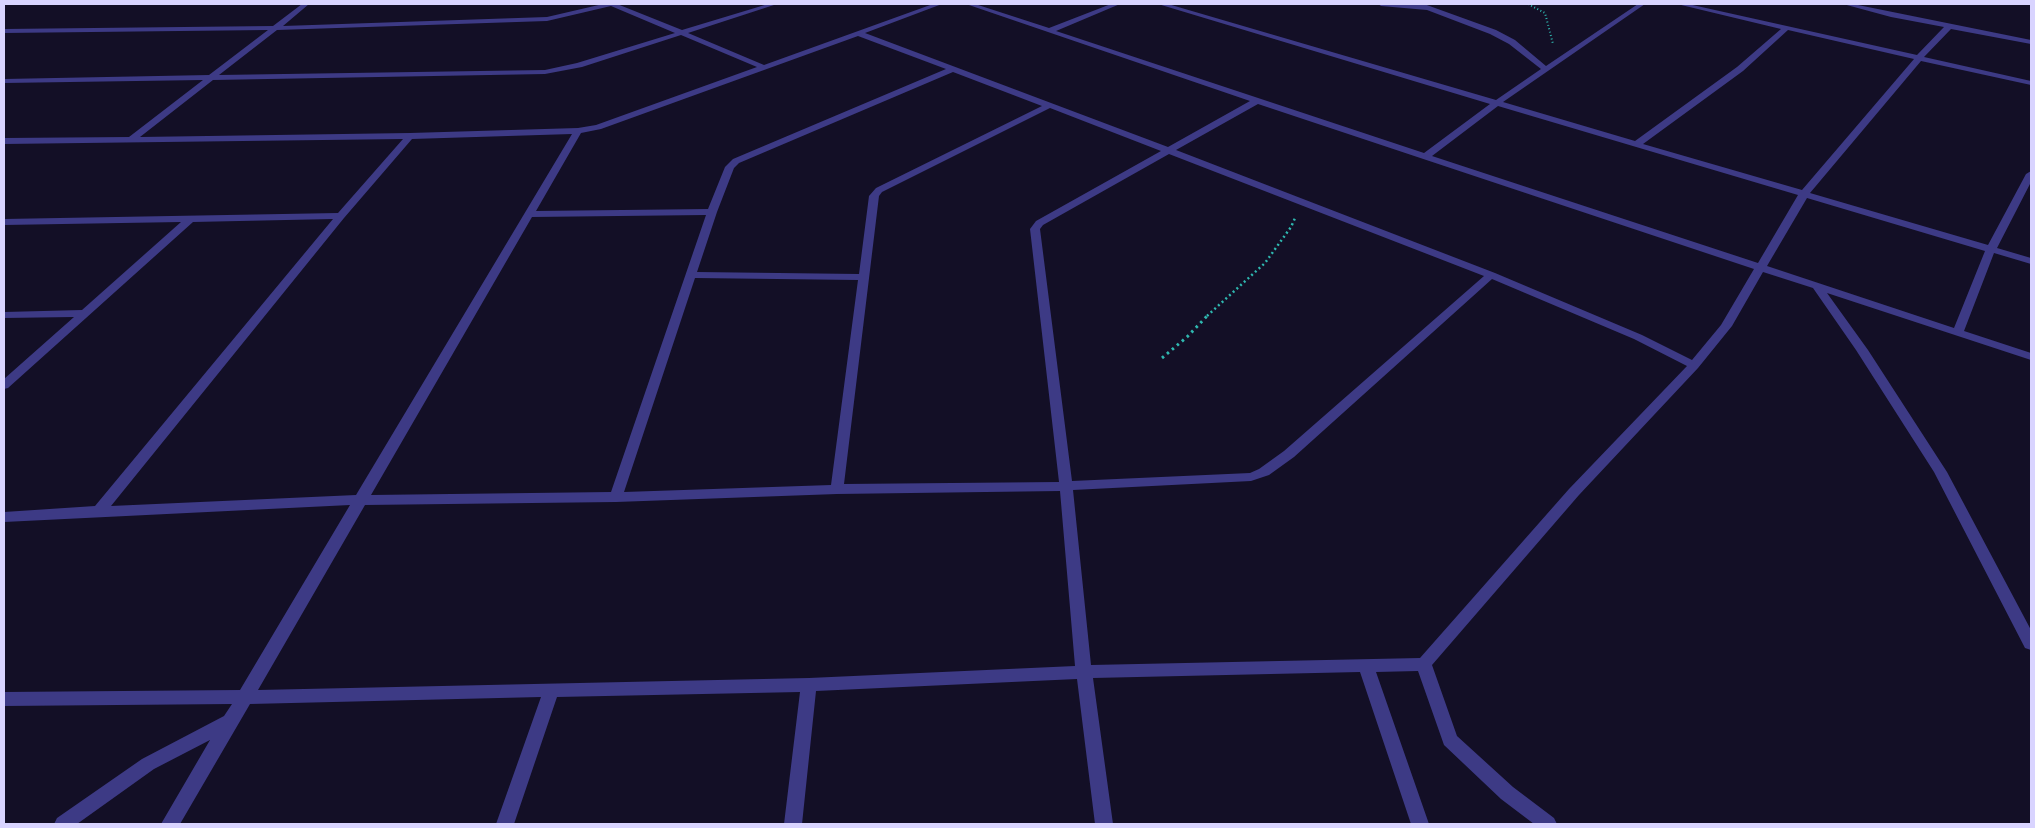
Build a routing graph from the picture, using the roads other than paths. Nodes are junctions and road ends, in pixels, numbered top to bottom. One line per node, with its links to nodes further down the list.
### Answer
1 (306, 4): 15 (street)
2 (612, 4): 15 (street); 19 (street)
3 (774, 4): 19 (street)
4 (939, 4): 20 (street)
5 (969, 4): 17 (street)
6 (1117, 4): 17 (street)
7 (1161, 4): 30 (street)
8 (1381, 4): 13 (street)
9 (1418, 4): 13 (street)
10 (1642, 4): 25 (street)
11 (1680, 4): 16 (street)
12 (1846, 4): 14 (street)
13 (1430, 8): 25 (street)
14 (1949, 27): 21 (street); 22 (street)
15 (278, 28): 18 (street); 26 (street)
16 (1786, 28): 22 (street); 36 (street)
17 (1052, 30): 29 (street)
18 (4, 31)
19 (682, 33): 23 (street); 26 (street)
20 (858, 33): 23 (street); 24 (street)
21 (2031, 42)
22 (1919, 58): 28 (street); 41 (street)
23 (763, 67): 32 (street)
24 (953, 69): 31 (street); 42 (street)
25 (1547, 70): 30 (street)
26 (211, 78): 27 (street); 34 (street)
27 (4, 81)
28 (2031, 83)
29 (1257, 101): 37 (street); 38 (street)
30 (1497, 103): 36 (street); 38 (street)
31 (1050, 105): 37 (street); 52 (street)
32 (578, 131): 33 (street); 43 (street)
33 (410, 136): 34 (street); 44 (street)
34 (132, 140): 35 (street)
35 (4, 141)
36 (1637, 144): 41 (street)
37 (1167, 150): 51 (street); 60 (street)
38 (1426, 156): 49 (street)
39 (2031, 174): 40 (street)
40 (2028, 187): 47 (street)
41 (1804, 194): 47 (street); 49 (street)
42 (712, 212): 43 (street); 50 (street)
43 (529, 214): 63 (street)
44 (341, 216): 45 (street); 64 (street)
45 (189, 220): 46 (street); 54 (street)
46 (4, 222)
47 (1991, 249): 48 (street); 56 (street)
48 (2031, 261)
49 (1760, 267): 53 (street); 58 (street)
50 (691, 275): 52 (street); 62 (street)
51 (1491, 275): 58 (street); 60 (street)
52 (863, 277): 61 (street)
53 (1816, 286): 56 (street); 66 (street)
54 (83, 313): 55 (street); 59 (street)
55 (4, 315)
56 (1958, 333): 57 (street)
57 (2031, 357)
58 (1694, 365): 67 (street)
59 (4, 385)
60 (1066, 486): 61 (street); 69 (street)
61 (837, 489): 62 (street)
62 (616, 498): 63 (street)
63 (361, 500): 64 (street); 72 (street)
64 (99, 511): 65 (street)
65 (4, 517)
66 (2031, 644)
67 (1424, 664): 68 (street); 81 (street)
68 (1366, 665): 69 (street); 80 (street)
69 (1084, 672): 70 (street); 79 (street)
70 (810, 685): 71 (street); 78 (street)
71 (552, 689): 72 (street); 77 (street)
72 (245, 697): 73 (street); 74 (street)
73 (4, 699)
74 (232, 720): 75 (street); 76 (street)
75 (63, 824)
76 (170, 824)
77 (505, 824)
78 (793, 824)
79 (1104, 824)
80 (1420, 824)
81 (1548, 824)

